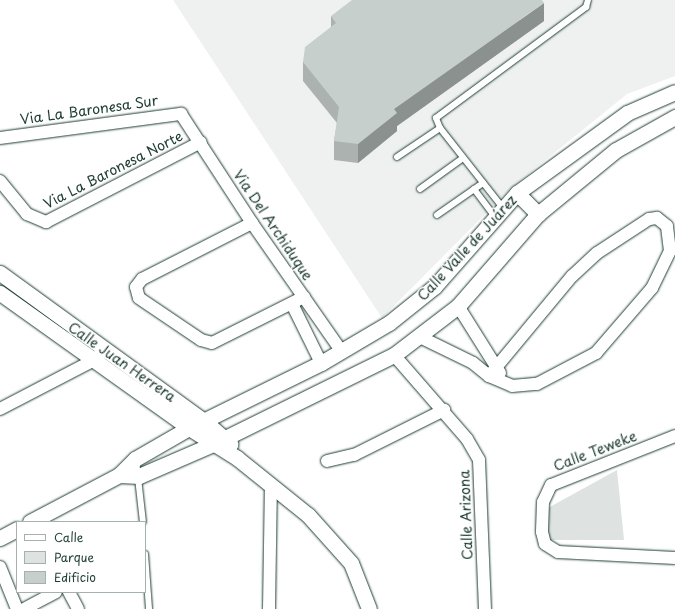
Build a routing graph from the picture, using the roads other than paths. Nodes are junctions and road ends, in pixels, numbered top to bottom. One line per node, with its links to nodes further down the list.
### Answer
1 (588, 0): 5 (lane)
2 (675, 92): 14 (street, Calle Valle de Juárez)
3 (181, 114): 6 (street, Via La Baronesa Sur); 7 (street, Via Del Archiduque)
4 (675, 117): 16 (street, Calle Valle de Juárez)
5 (440, 128): 8 (lane); 9 (lane)
6 (0, 138)
7 (201, 142): 10 (street, Via La Baronesa Norte); 18 (street, Via Del Archiduque)
8 (397, 157)
9 (464, 158): 11 (lane); 12 (lane)
10 (0, 181)
11 (483, 183): 13 (lane); 15 (lane)
12 (420, 189)
13 (474, 189): 15 (lane); 17 (lane)
14 (518, 193): 15 (street, Calle Valle de Juárez); 16 (street)
15 (499, 212): 25 (street, Calle Valle de Juárez)
16 (538, 214): 23 (street, Calle Valle de Juárez)
17 (437, 215)
18 (252, 223): 21 (street, Via Del Archiduque); 22 (street)
19 (0, 273): 27 (street, Calle Juan Herrera)
20 (0, 293): 27 (street, Calle Juan Herrera)
21 (304, 297): 22 (street); 25 (street, Via Del Archiduque)
22 (292, 304): 28 (street)
23 (458, 306): 24 (street, Calle Valle de Juárez); 29 (street)
24 (420, 337): 26 (street, Calle Valle de Juárez); 29 (street)
25 (342, 352): 28 (street, Calle Valle de Juárez)
26 (394, 354): 32 (street, Calle Arizona); 34 (street, Calle Valle de Juárez)
27 (99, 355): 31 (street); 33 (street, Calle Juan Herrera); 35 (street, Calle Juan Herrera)
28 (321, 363): 30 (street, Calle Valle de Juárez)
29 (493, 371): 29 (street)
30 (244, 402): 33 (street, Calle Valle de Juárez); 34 (street)
31 (0, 409)
32 (444, 410): 39 (street); 58 (street, Calle Arizona)
33 (204, 421): 35 (street, Calle Valle de Juárez); 37 (street, Calle Juan Herrera)
34 (254, 425): 37 (street, Calle Valle de Juárez)
35 (189, 428): 37 (street, Calle Juan Herrera); 38 (street, Calle Valle de Juárez)
36 (675, 436): 47 (street, Calle Teweke)
37 (220, 441): 41 (street, Calle Valle de Juárez); 42 (street, Calle Juan Herrera)
38 (135, 459): 40 (street, Calle Valle de Juárez); 41 (lane)
39 (327, 461)
40 (119, 475): 41 (street); 43 (street)
41 (139, 476): 44 (lane)
42 (271, 485): 56 (street); 57 (street, Calle Juan Herrera)
43 (32, 521)
44 (143, 521)
45 (16, 530): 46 (street)
46 (0, 538)
47 (675, 558)
48 (0, 567): 52 (street)
49 (146, 568): 55 (lane)
50 (54, 593): 53 (street)
51 (70, 593): 54 (street)
52 (17, 609)
53 (24, 609)
54 (78, 609)
55 (149, 609)
56 (269, 609)
57 (368, 609)
58 (485, 609)

